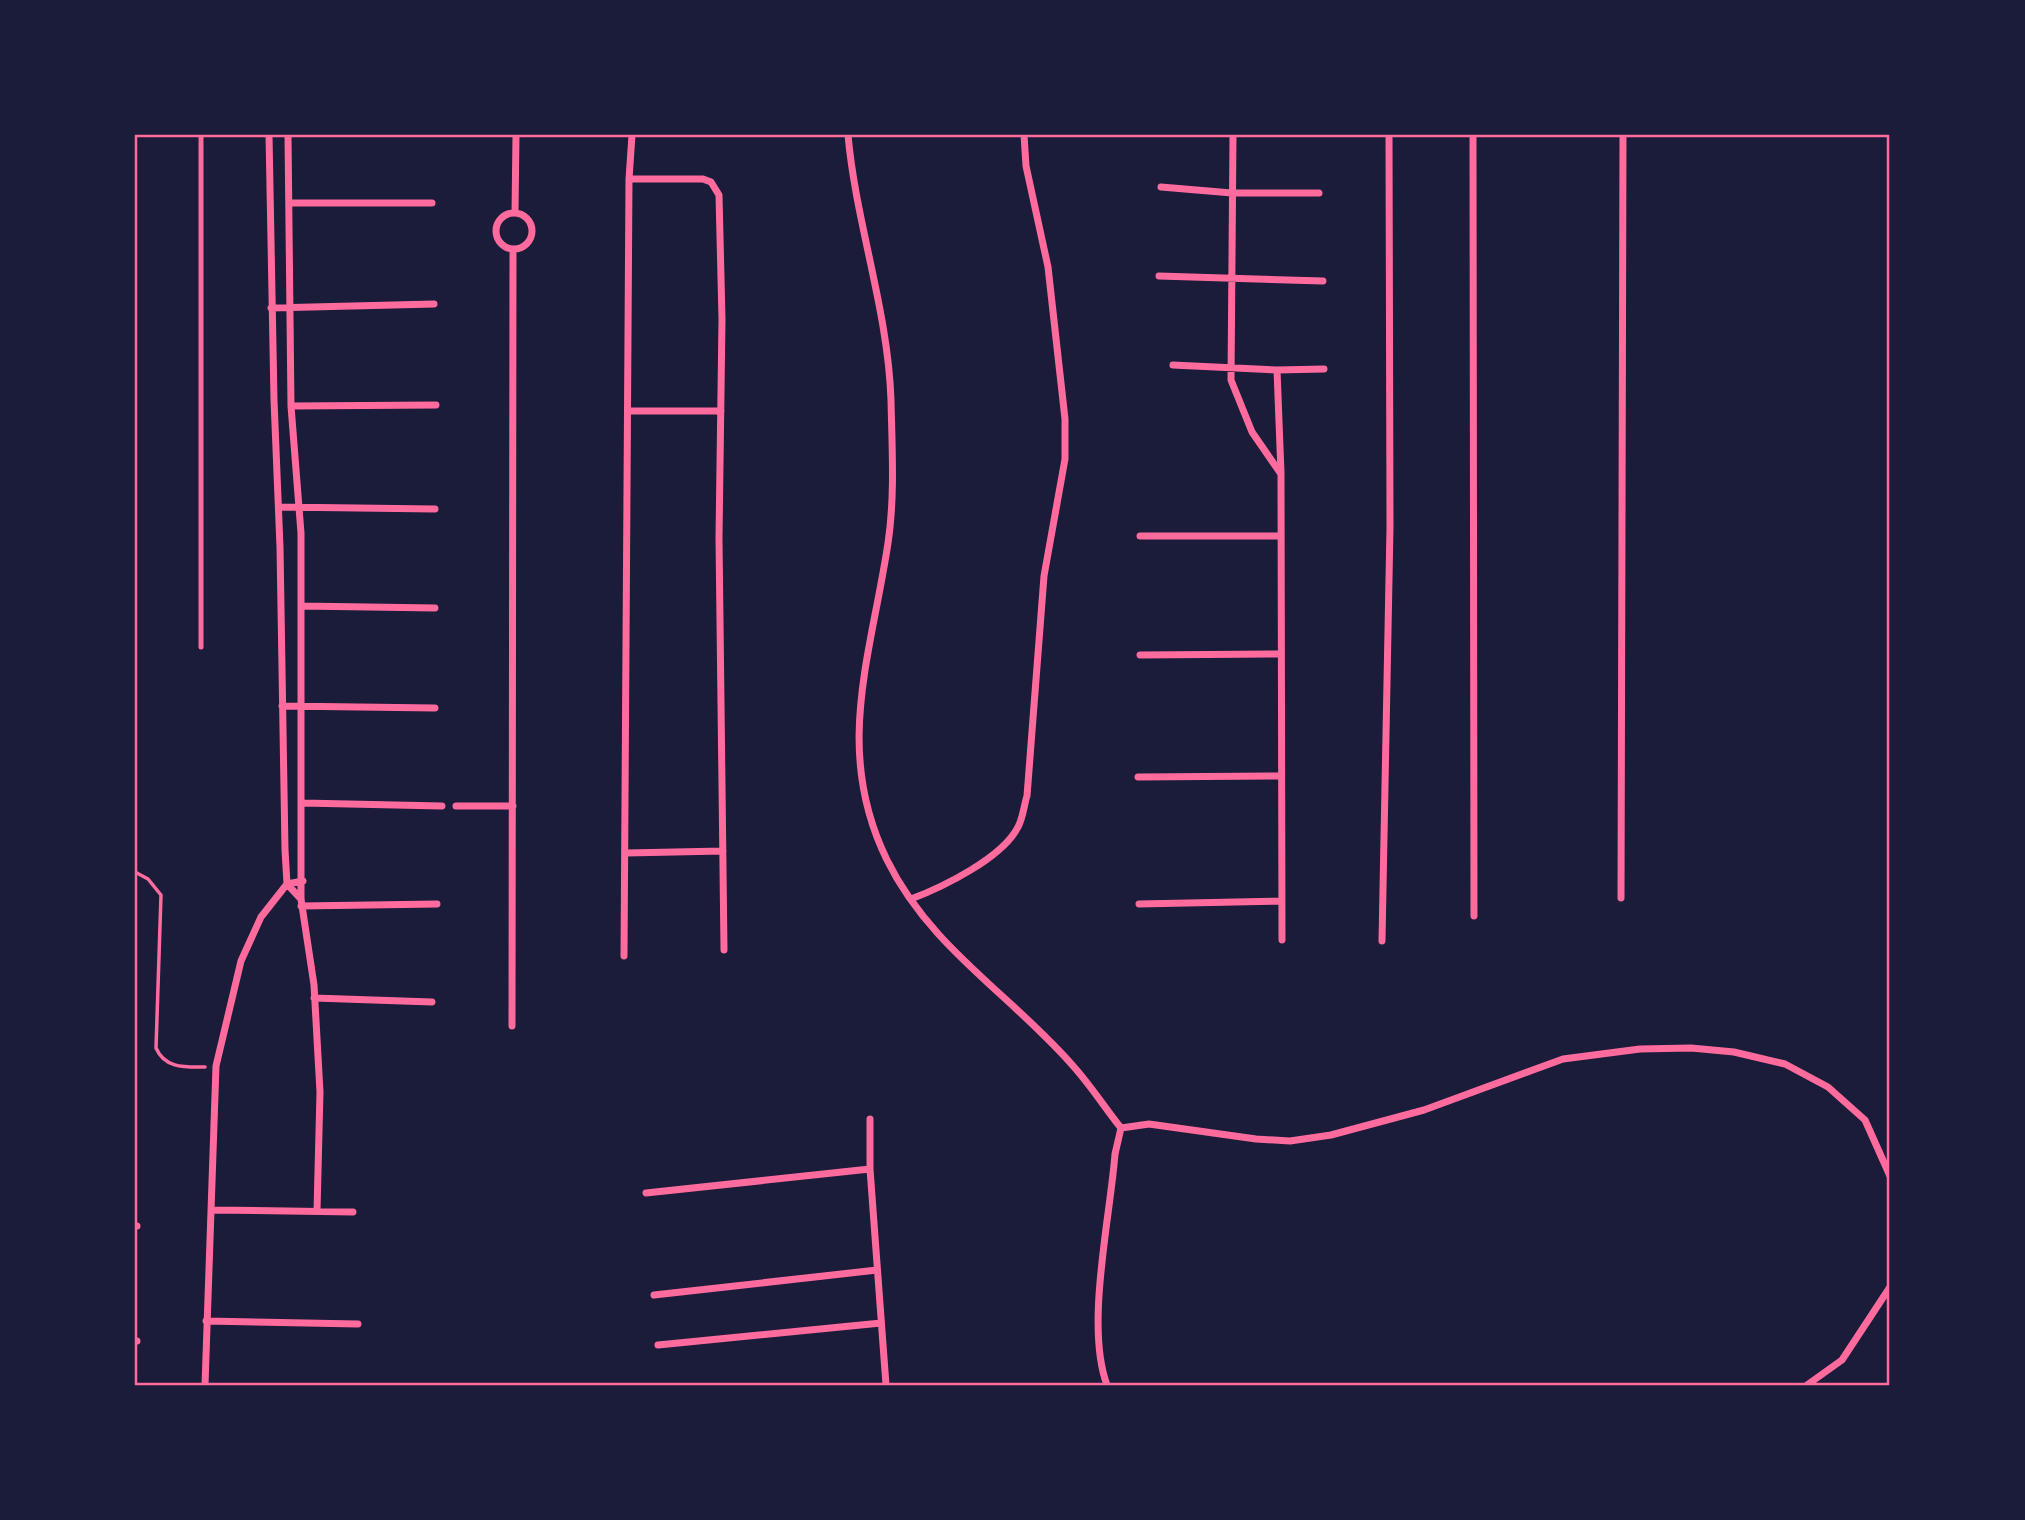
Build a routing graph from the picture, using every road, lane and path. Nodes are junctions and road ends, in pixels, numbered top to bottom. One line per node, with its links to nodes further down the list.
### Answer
1 (201, 135): 42 (lane)
2 (269, 135): 24 (street)
3 (288, 135): 16 (street)
4 (516, 135): 18 (street)
5 (632, 135): 12 (street)
6 (848, 135): 60 (street)
7 (1024, 135): 60 (street)
8 (1233, 135): 14 (street)
9 (1389, 135): 67 (street)
10 (1473, 135): 65 (street)
11 (1623, 135): 59 (street)
12 (629, 179): 32 (street); 33 (street)
13 (1161, 187): 14 (street)
14 (1232, 193): 15 (street); 21 (street)
15 (1319, 193)
16 (289, 203): 17 (street); 25 (street)
17 (432, 203)
18 (515, 213): 19 (street); 19 (street)
19 (513, 249): 53 (street)
20 (1160, 276): 21 (street)
21 (1232, 278): 22 (street); 27 (street)
22 (1323, 281)
23 (434, 304): 25 (street)
24 (271, 307): 25 (street); 35 (street)
25 (290, 307): 31 (street)
26 (1173, 365): 27 (street)
27 (1231, 367): 28 (street); 34 (street)
28 (1277, 369): 29 (street); 34 (street)
29 (1324, 369)
30 (436, 405): 31 (street)
31 (291, 406): 36 (street)
32 (628, 411): 33 (street); 55 (street)
33 (721, 411): 54 (street)
34 (1281, 474): 39 (street)
35 (279, 507): 36 (street); 45 (street)
36 (299, 508): 37 (street); 40 (street)
37 (435, 509)
38 (1140, 536): 39 (street)
39 (1281, 536): 43 (street)
40 (302, 606): 41 (street); 46 (street)
41 (435, 608)
42 (201, 647)
43 (1281, 654): 44 (street); 48 (street)
44 (1140, 655)
45 (282, 706): 46 (street); 58 (street)
46 (302, 706): 47 (street); 50 (street)
47 (435, 708)
48 (1281, 776): 49 (street); 61 (street)
49 (1138, 777)
50 (302, 803): 51 (street); 57 (street)
51 (442, 806)
52 (456, 806): 53 (street)
53 (513, 806): 72 (street)
54 (723, 850): 55 (street); 68 (street)
55 (626, 853): 69 (street)
56 (135, 872): 73 (path)
57 (303, 881): 58 (street); 62 (street)
58 (287, 884): 62 (street); 73 (street)
59 (1621, 898)
60 (911, 899): 75 (street)
61 (1282, 901): 64 (street); 66 (street)
62 (301, 902): 63 (street); 70 (street)
63 (437, 904)
64 (1139, 904)
65 (1474, 916)
66 (1282, 940)
67 (1382, 941)
68 (724, 950)
69 (624, 956)
70 (314, 999): 71 (street); 80 (street)
71 (432, 1002)
72 (512, 1026)
73 (216, 1066): 79 (street)
74 (870, 1119): 76 (street)
75 (1121, 1128): 77 (street); 91 (street)
76 (870, 1169): 78 (street); 82 (street)
77 (1890, 1176)
78 (646, 1193)
79 (212, 1210): 80 (street); 85 (street)
80 (317, 1211): 81 (street)
81 (354, 1212)
82 (877, 1270): 84 (street); 86 (street)
83 (1890, 1287): 92 (street)
84 (654, 1295)
85 (206, 1321): 87 (street); 89 (street)
86 (881, 1323): 88 (street); 90 (street)
87 (358, 1324)
88 (658, 1345)
89 (205, 1385)
90 (886, 1385)
91 (1107, 1385)
92 (1807, 1385)

